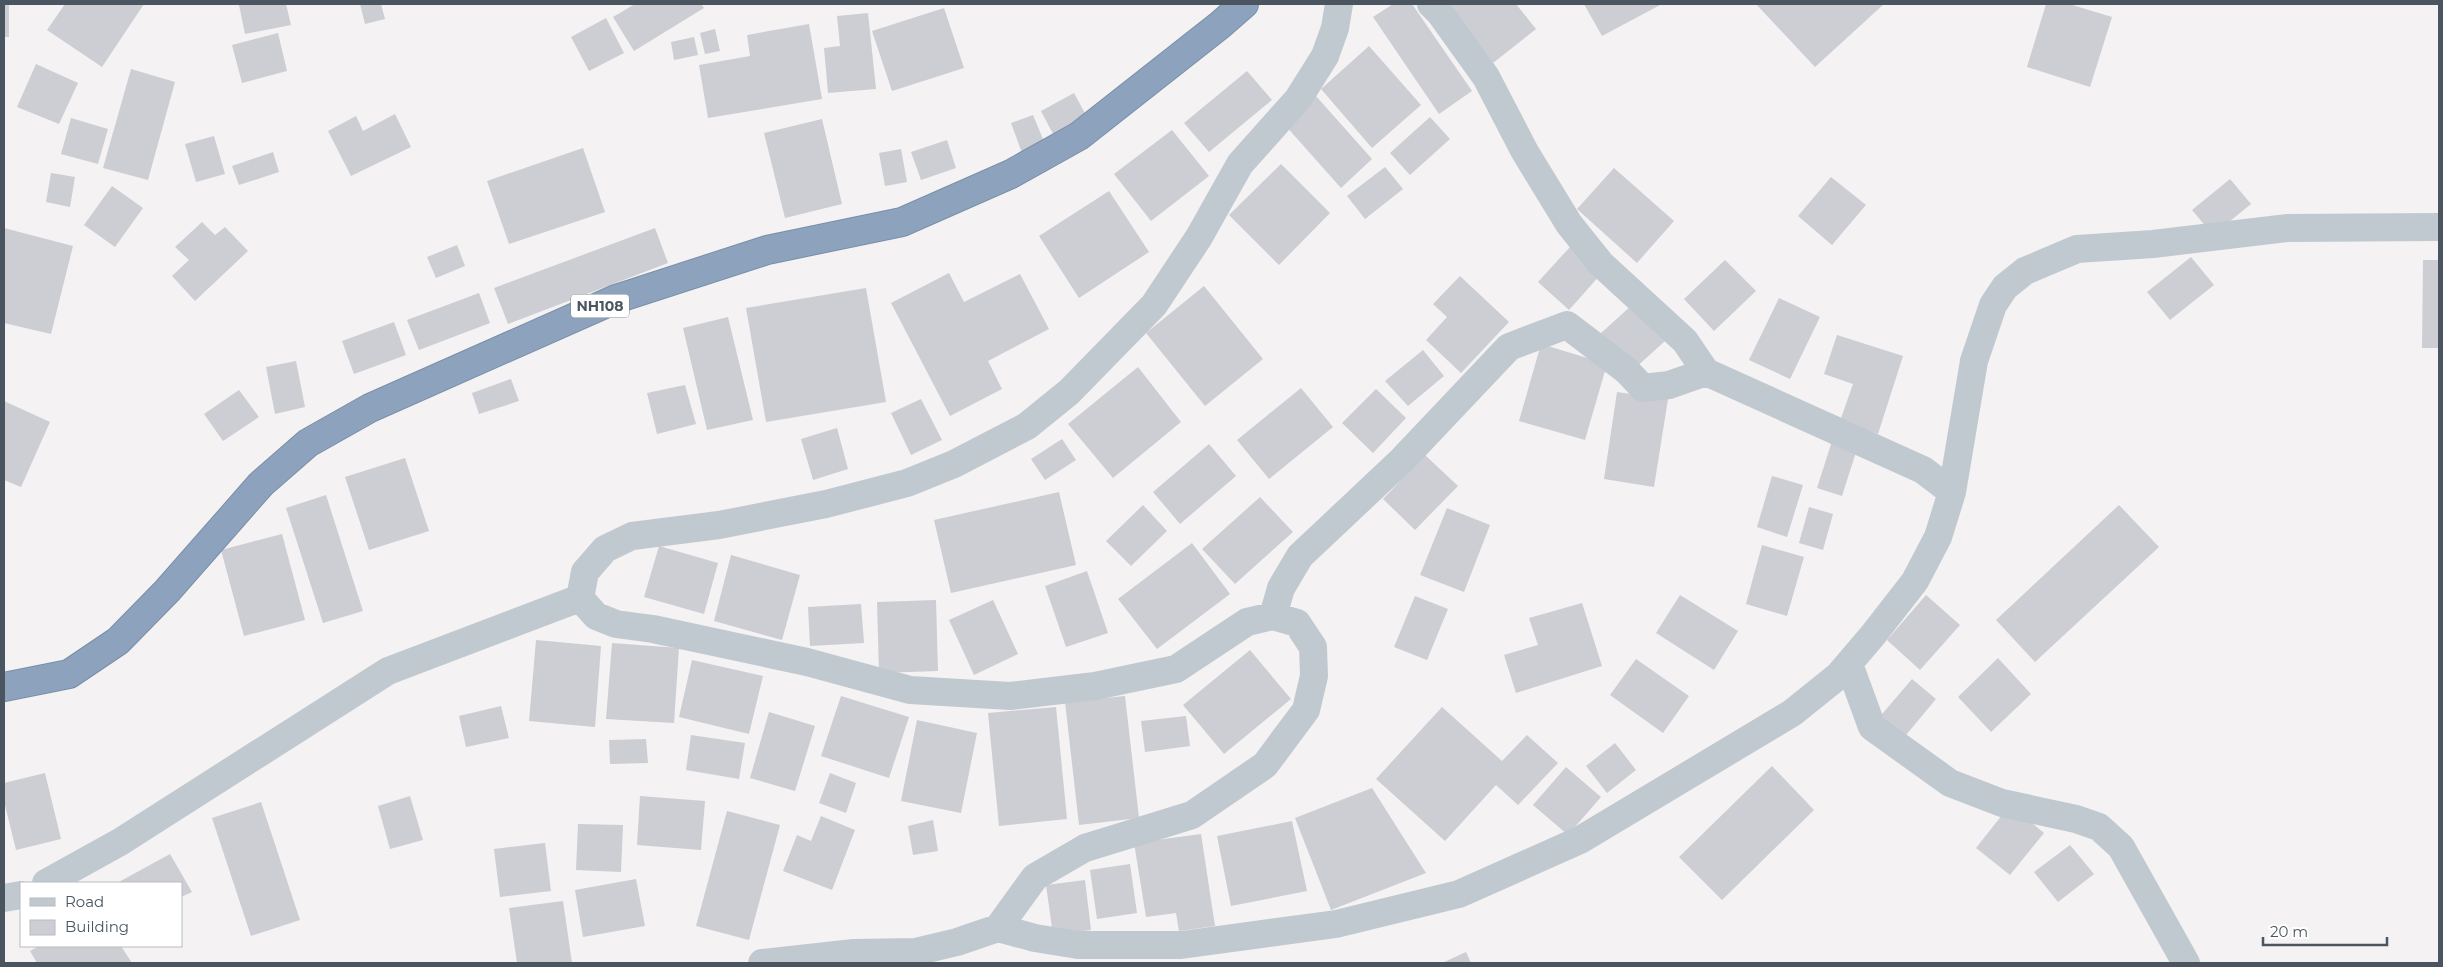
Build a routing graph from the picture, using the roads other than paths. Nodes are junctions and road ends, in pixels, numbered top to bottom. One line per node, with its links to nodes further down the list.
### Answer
1 (1244, 4): 10 (highway, NH108)
2 (1339, 4): 7 (street)
3 (1431, 4): 5 (street)
4 (2439, 226): 6 (street)
5 (1706, 372): 6 (street); 8 (street)
6 (1952, 492): 9 (street)
7 (580, 598): 8 (street); 11 (street)
8 (1273, 616): 14 (street)
9 (1849, 664): 14 (street); 16 (street)
10 (4, 687)
11 (48, 882)
12 (20, 895): 13 (street)
13 (4, 898)
14 (998, 928): 15 (street)
15 (762, 963)
16 (2186, 963)

